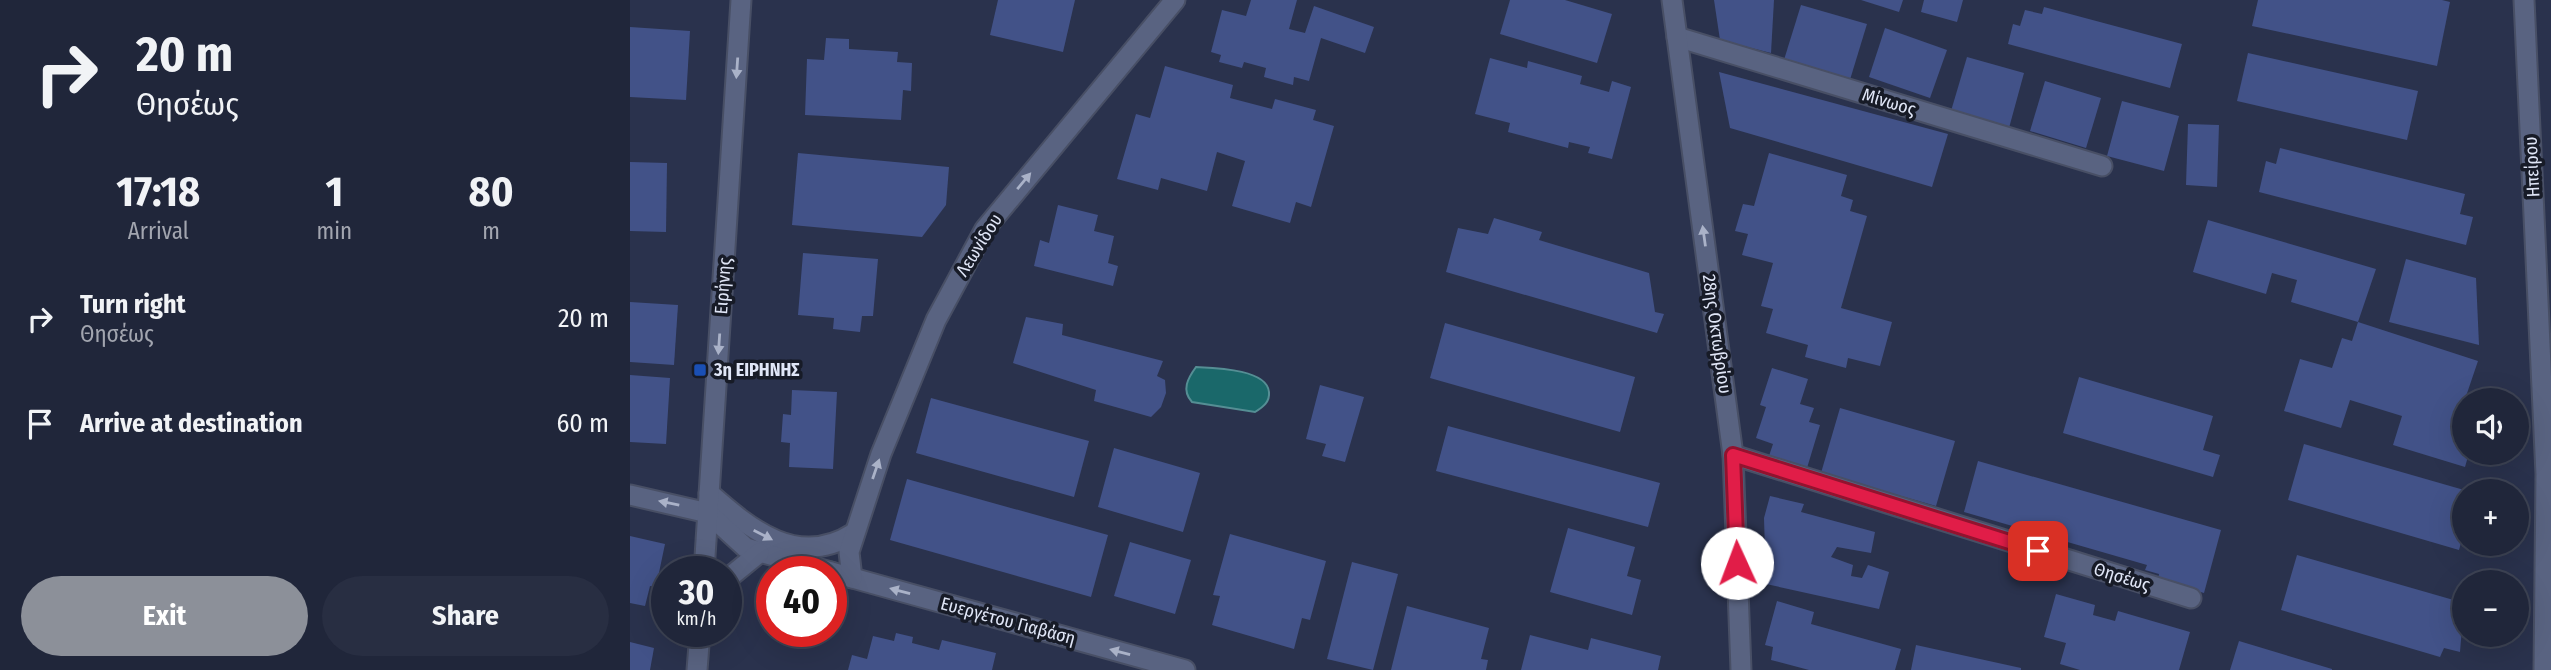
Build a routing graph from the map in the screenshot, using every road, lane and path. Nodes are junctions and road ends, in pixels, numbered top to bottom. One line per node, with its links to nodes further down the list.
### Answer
1 (741, 0): 8 (street, Ειρήνης, one-way to 8)
2 (1175, 0): 11 (street, Λεωνίδου, one-way to 2)
3 (1672, 0): 5 (street, 28ης Οκτωβρίου)
4 (2524, 0): 23 (street, Ηπείρου)
5 (1677, 37): 6 (street, Μίνωος); 7 (street, 28ης Οκτωβρίου, one-way to 5)
6 (2102, 166)
7 (1733, 455): 18 (street, Θησέως); 22 (street, 28ης Οκτωβρίου)
8 (709, 493): 10 (street, Ειρήνης); 11 (street, one-way to 11)
9 (630, 495): 10 (street, Ευεργέτου Γιαβάση, one-way to 9)
10 (708, 513): 12 (street, Ευεργέτου Γιαβάση); 13 (street, Ειρήνης)
11 (854, 533): 17 (street, Λεωνίδου)
12 (759, 553): 14 (street, Ευεργέτου Γιαβάση); 15 (street)
13 (705, 556)
14 (770, 556)
15 (742, 567)
16 (847, 577): 17 (street, Ευεργέτου Γιαβάση)
17 (852, 578): 21 (street, Ευεργέτου Γιαβάση, one-way to 17)
18 (2191, 598)
19 (699, 647): 20 (street)
20 (697, 670)
21 (1185, 670)
22 (1741, 670)
23 (2544, 670)

